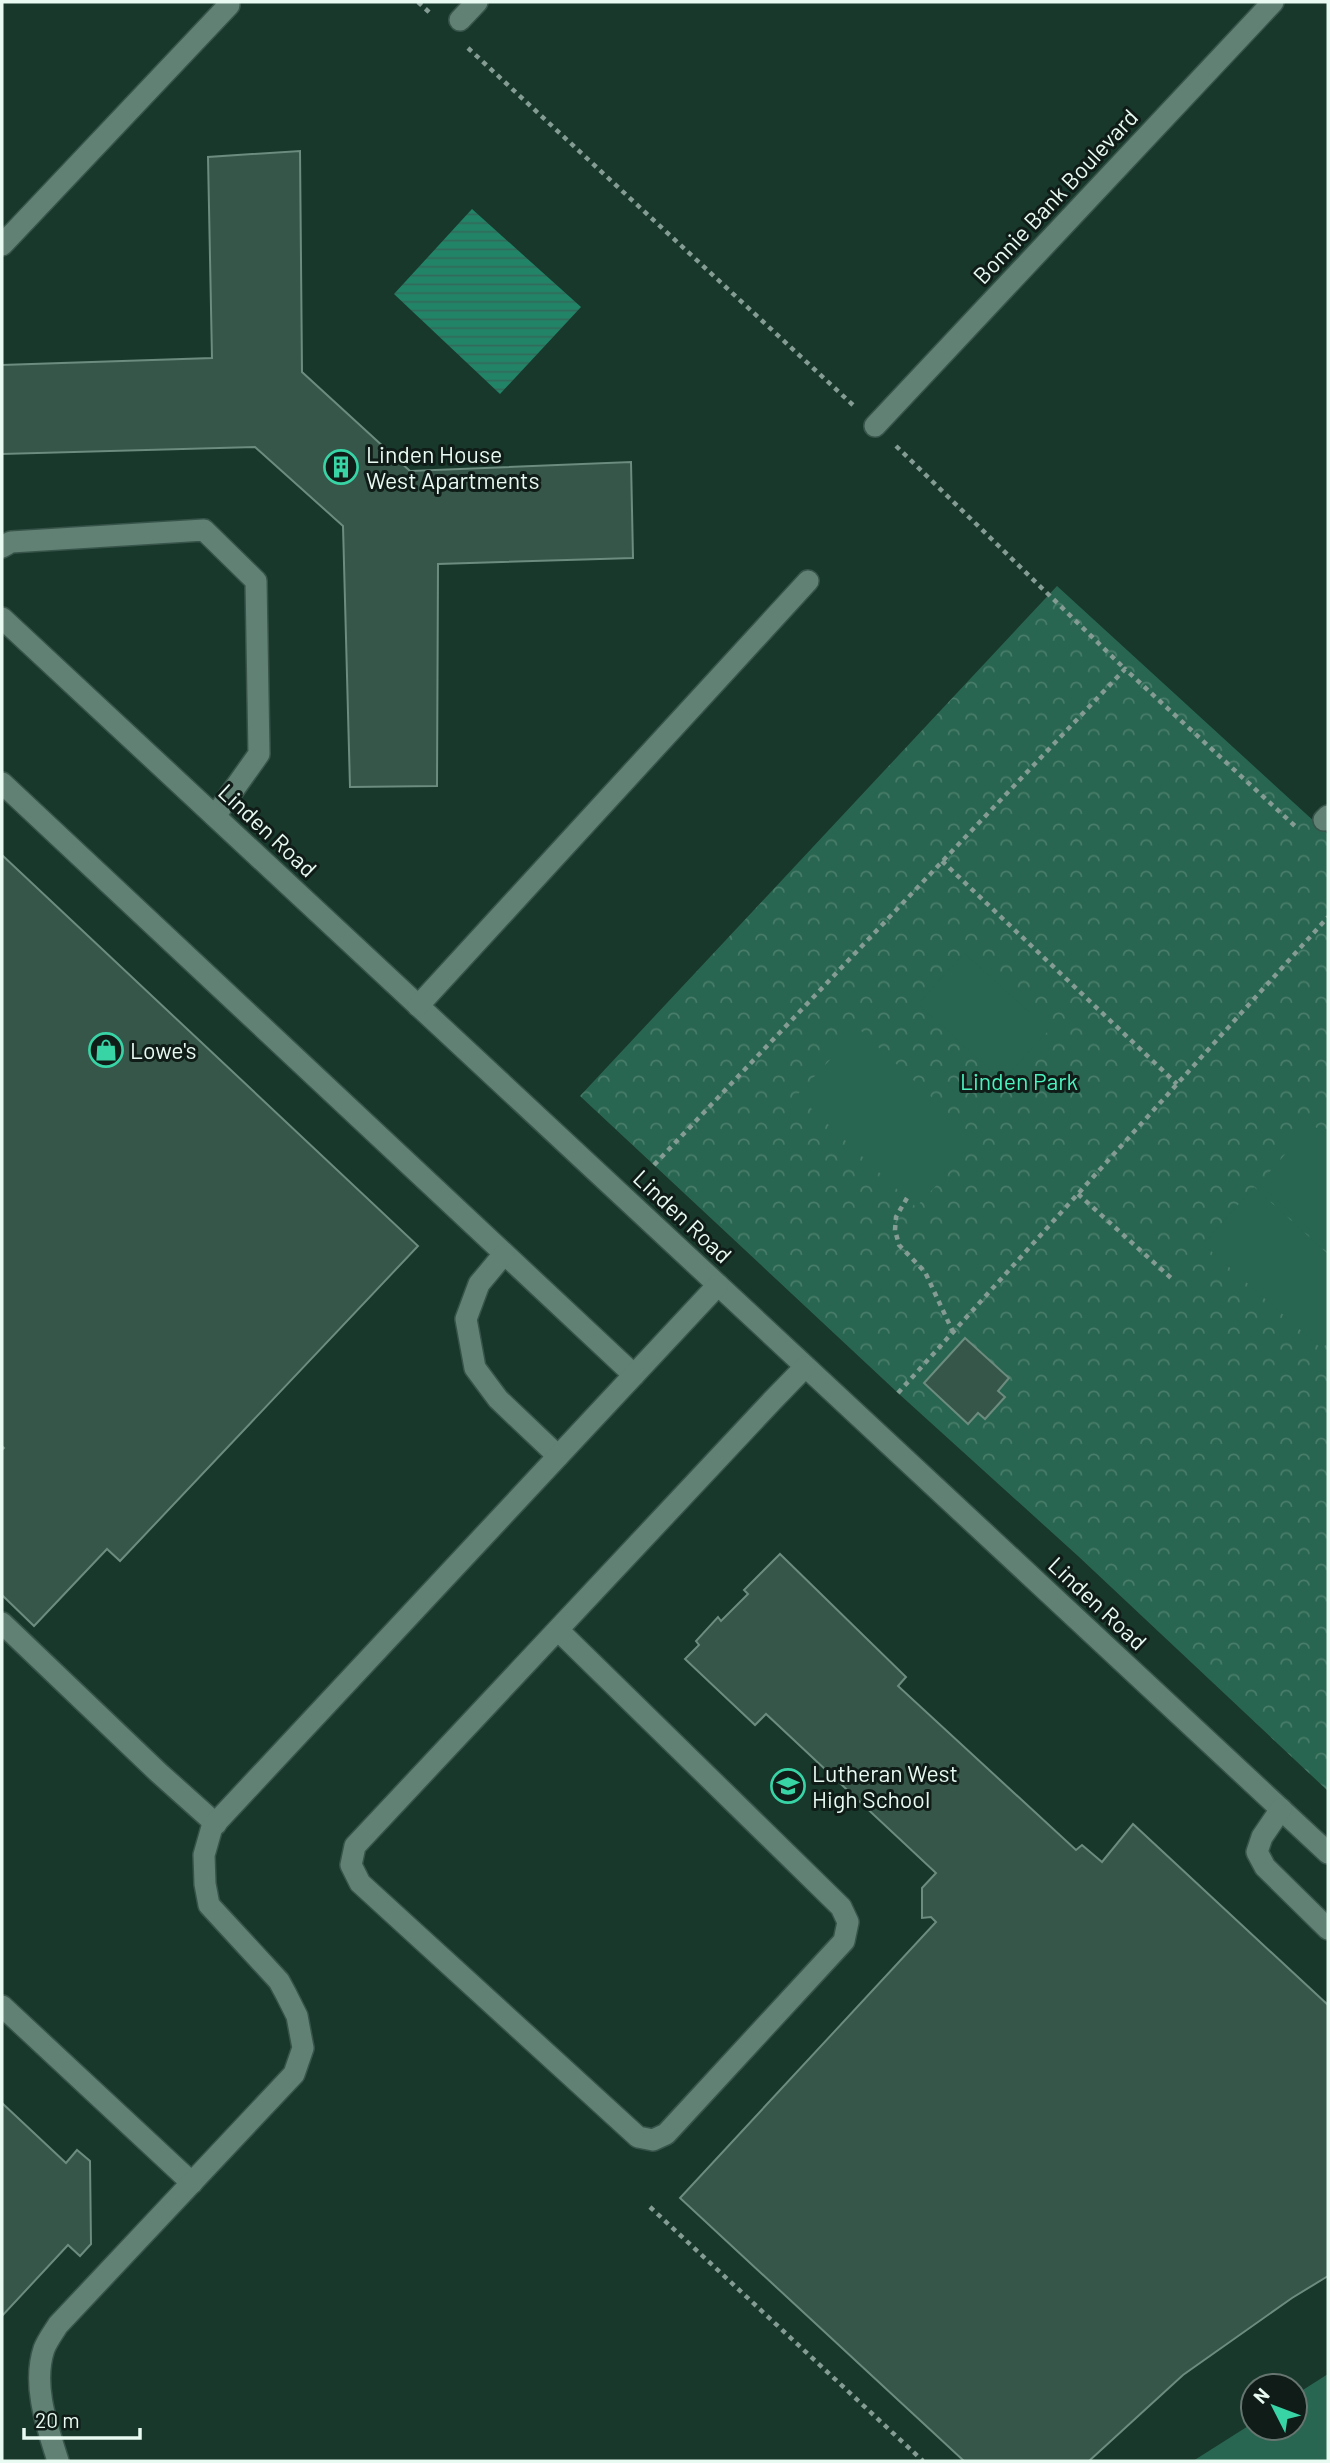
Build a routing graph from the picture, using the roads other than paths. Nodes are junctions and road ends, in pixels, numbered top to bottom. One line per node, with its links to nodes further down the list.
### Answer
1 (477, 2): 4 (street)
2 (1273, 2): 6 (street, Bonnie Bank Boulevard)
3 (229, 5): 5 (street)
4 (459, 30)
5 (2, 245)
6 (875, 426)
7 (2, 547): 11 (street)
8 (808, 581): 12 (street)
9 (2, 618): 11 (street, Linden Road)
10 (2, 783): 13 (street)
11 (215, 816): 12 (street, Linden Road)
12 (418, 1006): 14 (street, Linden Road)
13 (504, 1254): 16 (street); 17 (street)
14 (718, 1285): 15 (street, Linden Road); 16 (street)
15 (805, 1367): 19 (street); 20 (street, Linden Road)
16 (634, 1375): 17 (street)
17 (558, 1456): 21 (street)
18 (2, 1623): 21 (street)
19 (558, 1630): 19 (street)
20 (1280, 1809): 22 (street, Linden Road); 23 (street)
21 (216, 1824): 25 (street)
22 (1328, 1853)
23 (1328, 1929)
24 (2, 2006): 25 (street)
25 (192, 2183): 26 (street)
26 (58, 2461)

